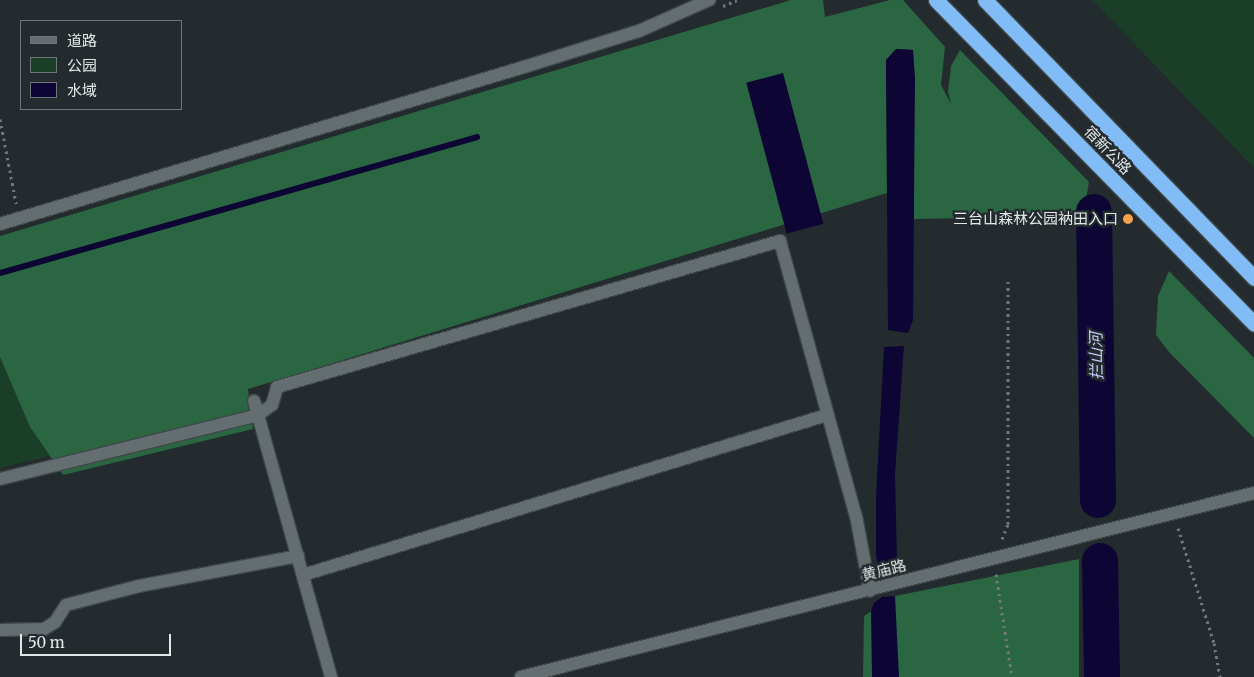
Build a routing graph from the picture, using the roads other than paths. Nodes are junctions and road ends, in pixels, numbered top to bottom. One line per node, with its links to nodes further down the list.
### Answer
1 (709, 0): 4 (street)
2 (936, 0): 6 (highway, 宿新公路)
3 (985, 0): 5 (highway, 宿新公路)
4 (0, 224)
5 (1254, 278)
6 (1254, 324)
7 (254, 401): 9 (street)
8 (827, 414): 9 (street); 13 (street); 14 (street)
9 (258, 415): 10 (street); 12 (street)
10 (0, 479)
11 (1254, 493): 14 (street, 黄庙路)
12 (298, 556): 13 (street); 15 (street)
13 (303, 575): 16 (street)
14 (870, 591): 17 (street, 黄庙路)
15 (0, 630)
16 (331, 677)
17 (521, 677)

